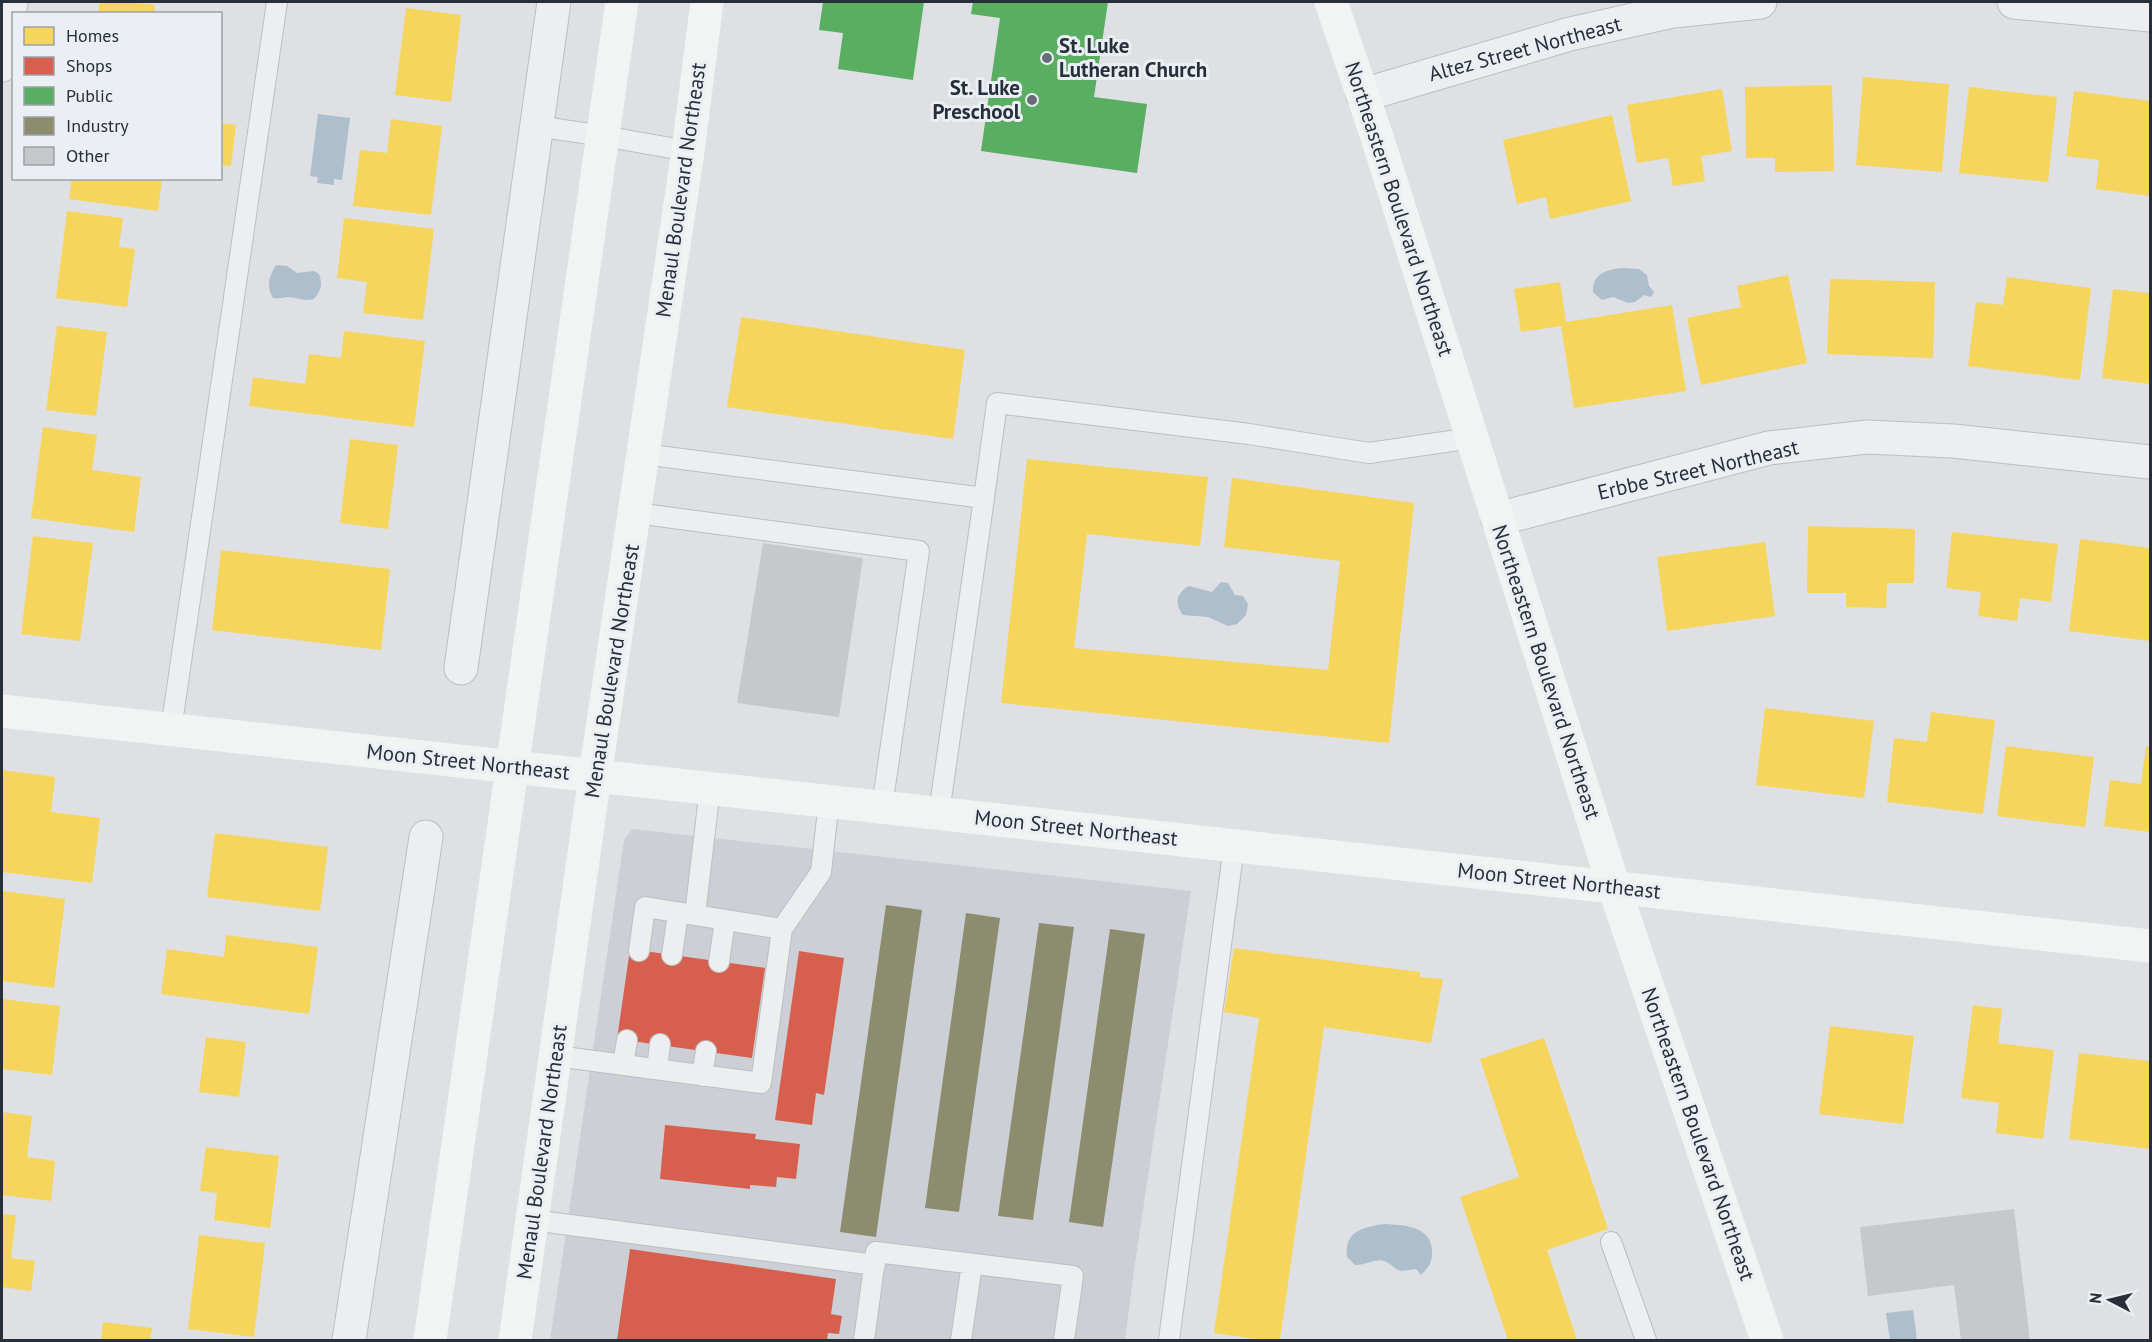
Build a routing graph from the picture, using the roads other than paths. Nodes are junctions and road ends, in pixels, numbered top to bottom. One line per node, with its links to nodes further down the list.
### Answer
1 (10, 2): 10 (street)
2 (277, 2): 23 (lane)
3 (554, 2): 12 (street)
4 (622, 2): 13 (street)
5 (707, 2): 14 (street, Menaul Boulevard Northeast)
6 (1331, 2): 11 (street, Northeastern Boulevard Northeast)
7 (1760, 2): 11 (street, Altez Street Northeast)
8 (2014, 2): 9 (street)
9 (2151, 15)
10 (2, 65)
11 (1363, 95): 15 (street, Northeastern Boulevard Northeast)
12 (536, 126): 13 (lane); 21 (street)
13 (603, 136): 14 (lane); 24 (street)
14 (688, 152): 16 (street, Menaul Boulevard Northeast)
15 (1472, 438): 18 (lane); 20 (street, Northeastern Boulevard Northeast)
16 (643, 454): 18 (lane); 19 (street, Menaul Boulevard Northeast)
17 (2151, 462): 20 (street, Erbbe Street Northeast)
18 (984, 498): 29 (lane)
19 (636, 513): 25 (street, Menaul Boulevard Northeast); 28 (lane)
20 (1498, 519): 32 (street, Northeastern Boulevard Northeast)
21 (461, 668)
22 (2, 711): 23 (street, Moon Street Northeast)
23 (171, 730): 24 (street, Moon Street Northeast)
24 (512, 767): 25 (street, Moon Street Northeast); 52 (street)
25 (595, 776): 26 (street, Moon Street Northeast); 43 (street, Menaul Boulevard Northeast)
26 (710, 788): 27 (street, Moon Street Northeast); 33 (lane)
27 (829, 801): 28 (street, Moon Street Northeast); 35 (lane)
28 (882, 807): 29 (street, Moon Street Northeast)
29 (939, 813): 31 (street, Moon Street Northeast)
30 (426, 837): 51 (street)
31 (1234, 846): 32 (street, Moon Street Northeast); 57 (lane)
32 (1614, 887): 36 (street, Moon Street Northeast); 59 (street, Northeastern Boulevard Northeast)
33 (686, 914): 34 (lane); 37 (lane); 38 (lane)
34 (725, 920): 35 (lane); 39 (lane)
35 (782, 929): 46 (lane)
36 (2151, 946)
37 (639, 951)
38 (672, 955)
39 (719, 962)
40 (627, 1040): 44 (lane)
41 (660, 1044): 45 (lane)
42 (706, 1051): 46 (lane)
43 (556, 1056): 44 (lane); 47 (street, Menaul Boulevard Northeast)
44 (623, 1064): 45 (lane)
45 (657, 1069): 46 (lane)
46 (702, 1076)
47 (532, 1220): 50 (lane); 53 (street, Menaul Boulevard Northeast)
48 (1611, 1242): 58 (lane)
49 (972, 1264): 50 (lane); 55 (lane); 56 (lane)
50 (875, 1265): 54 (lane)
51 (349, 1341)
52 (430, 1341)
53 (515, 1341)
54 (864, 1341)
55 (961, 1341)
56 (1064, 1341)
57 (1169, 1341)
58 (1646, 1341)
59 (1767, 1341)

